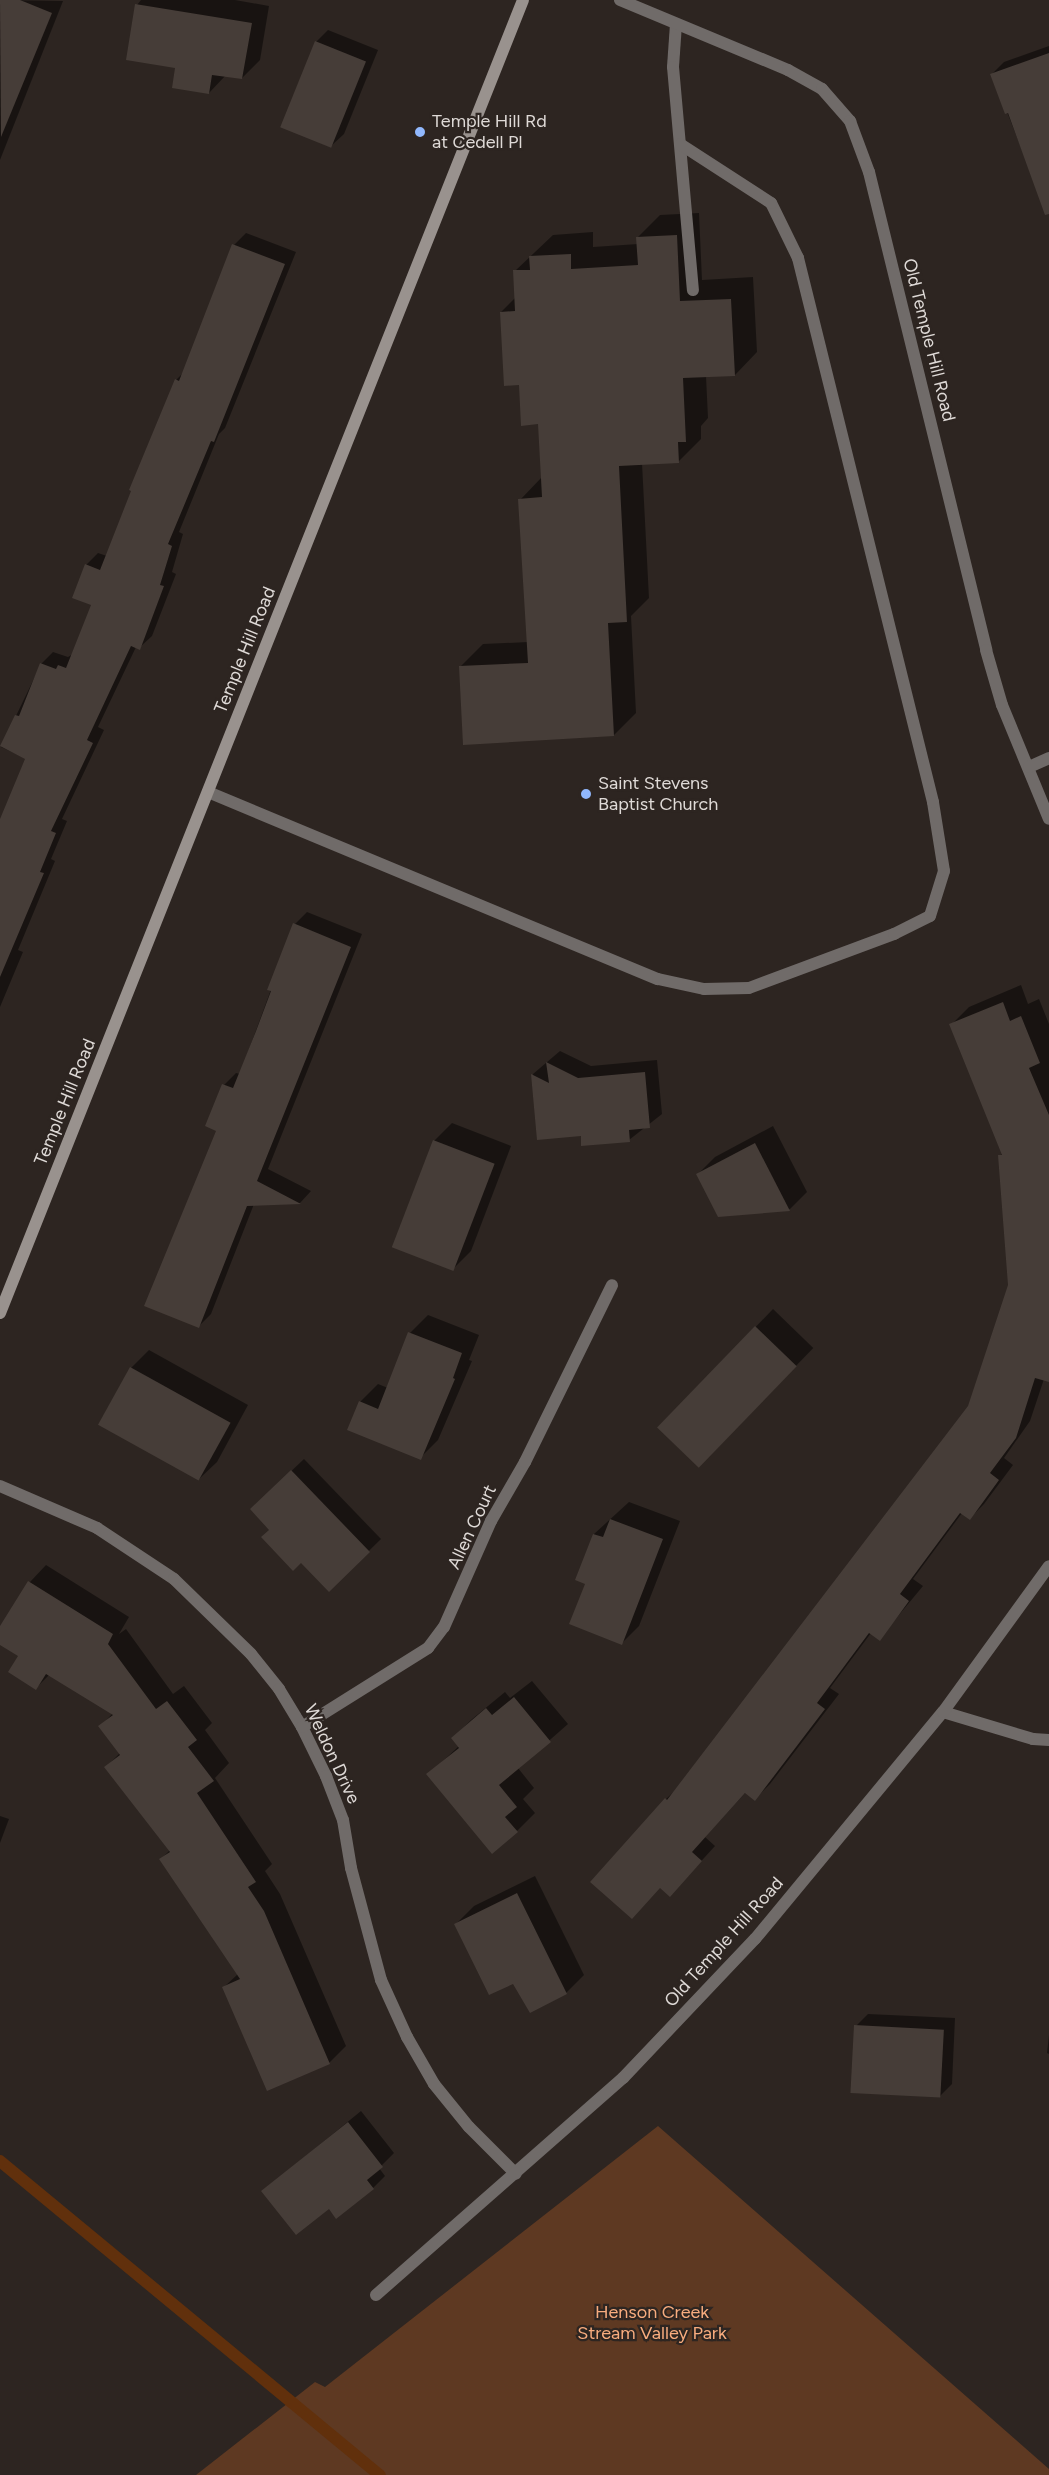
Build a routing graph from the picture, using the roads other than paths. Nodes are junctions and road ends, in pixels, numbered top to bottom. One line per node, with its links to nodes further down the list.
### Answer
1 (523, 0): 8 (main road, Temple Hill Road)
2 (620, 0): 3 (street, Old Temple Hill Road)
3 (676, 24): 4 (street); 7 (street, Old Temple Hill Road)
4 (680, 144): 5 (street); 8 (street)
5 (693, 290)
6 (1049, 758): 7 (street)
7 (1029, 767): 9 (street, Old Temple Hill Road)
8 (208, 792): 11 (main road, Temple Hill Road)
9 (1049, 819)
10 (612, 1286): 15 (street, Allen Court)
11 (0, 1314)
12 (0, 1486): 15 (street, Weldon Drive)
13 (1049, 1566): 14 (street, Old Temple Hill Road)
14 (943, 1712): 16 (street); 17 (street, Old Temple Hill Road)
15 (302, 1727): 17 (street, Weldon Drive)
16 (1049, 1740)
17 (516, 2174): 18 (street, Old Temple Hill Road)
18 (376, 2295)

